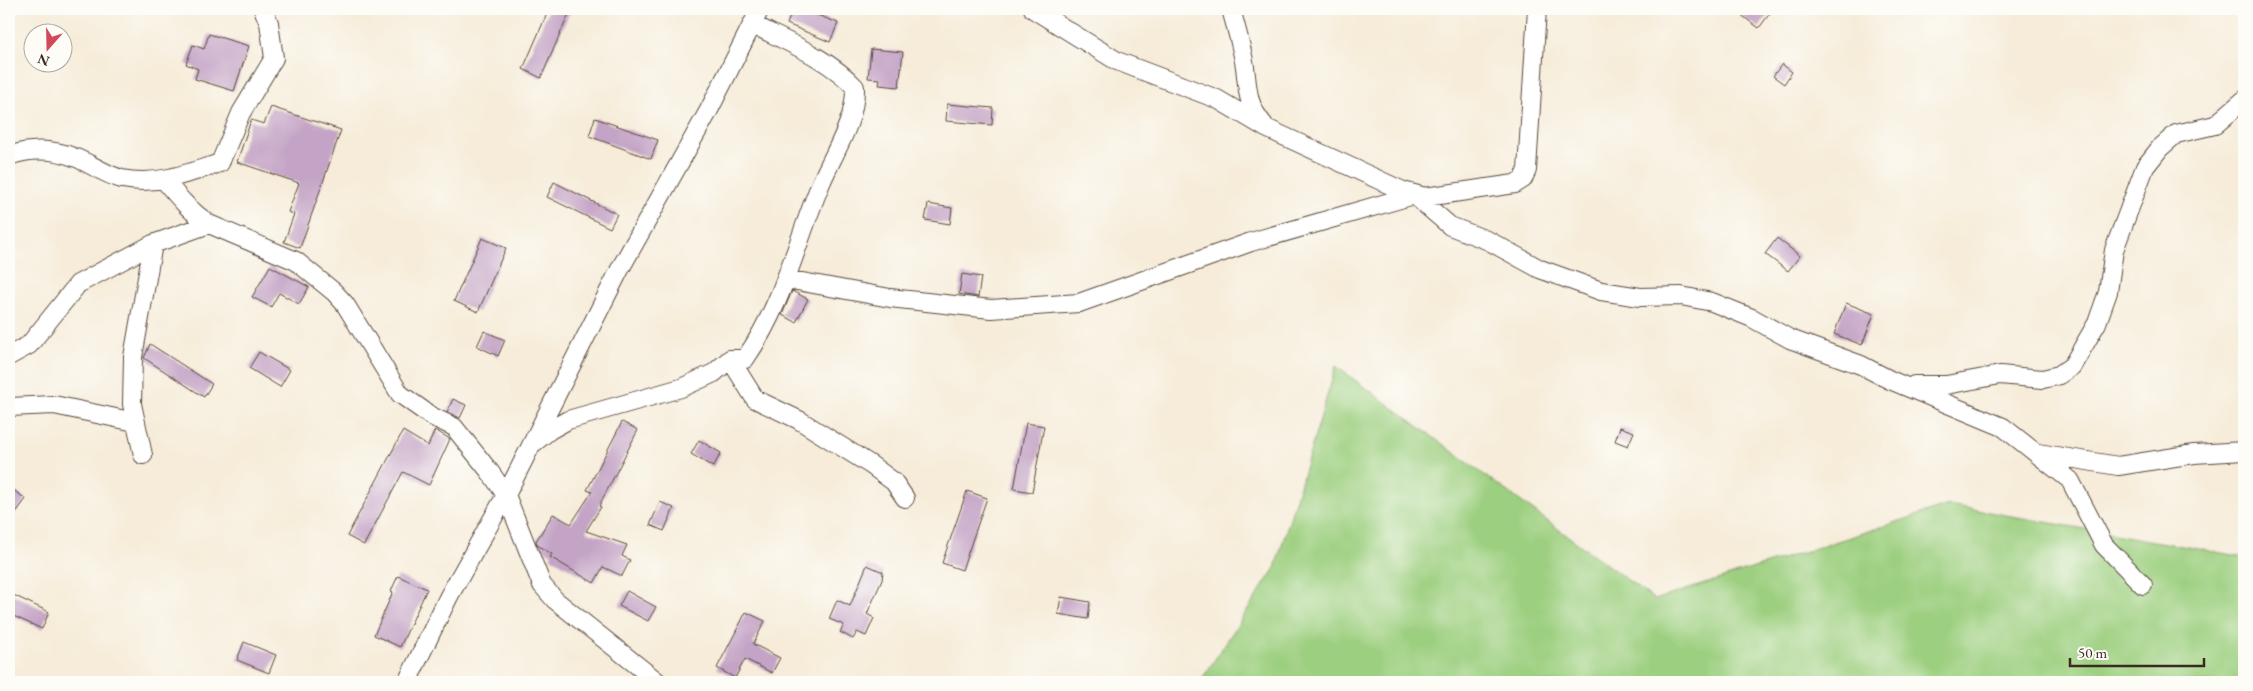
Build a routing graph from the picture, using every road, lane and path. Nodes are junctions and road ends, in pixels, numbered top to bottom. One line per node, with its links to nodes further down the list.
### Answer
1 (263, 9): 9 (street)
2 (1033, 9): 7 (street)
3 (1231, 9): 7 (street)
4 (1537, 9): 10 (street)
5 (756, 16): 13 (street); 19 (street)
6 (2244, 100): 16 (street)
7 (1266, 128): 10 (street)
8 (9, 156): 9 (street)
9 (166, 181): 11 (street)
10 (1414, 195): 13 (street); 16 (street)
11 (209, 224): 12 (street); 23 (street)
12 (153, 244): 14 (street); 18 (street)
13 (786, 279): 15 (street)
14 (9, 356)
15 (730, 359): 19 (street); 24 (street)
16 (1906, 385): 21 (street)
17 (9, 407): 18 (street)
18 (135, 422): 22 (street)
19 (531, 445): 23 (street)
20 (2244, 450): 21 (street)
21 (2035, 452): 25 (street)
22 (143, 455)
23 (506, 495): 26 (street); 27 (street)
24 (905, 498)
25 (2143, 585)
26 (407, 682)
27 (658, 682)

